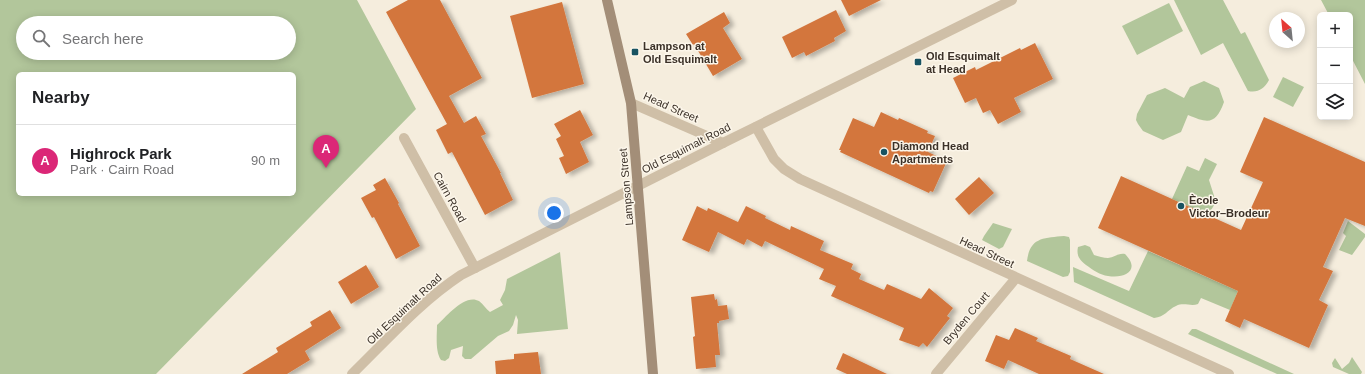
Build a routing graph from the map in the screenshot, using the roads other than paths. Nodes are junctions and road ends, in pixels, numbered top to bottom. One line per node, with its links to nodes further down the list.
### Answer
1 (607, 0): 3 (main road, Lampson Street)
2 (1012, 0): 4 (street, Old Esquimalt Road)
3 (631, 102): 6 (street, Head Street); 7 (main road, Lampson Street)
4 (756, 127): 6 (street, Old Esquimalt Road); 9 (street, Head Street)
5 (404, 138): 8 (street, Cairn Road)
6 (723, 143): 7 (street, Old Esquimalt Road)
7 (638, 186): 8 (street, Old Esquimalt Road); 11 (main road, Lampson Street)
8 (475, 268): 10 (street, Old Esquimalt Road)
9 (1016, 278): 12 (street, Bryden Court); 13 (street, Head Street)
10 (352, 374)
11 (653, 374)
12 (936, 374)
13 (1229, 374)

